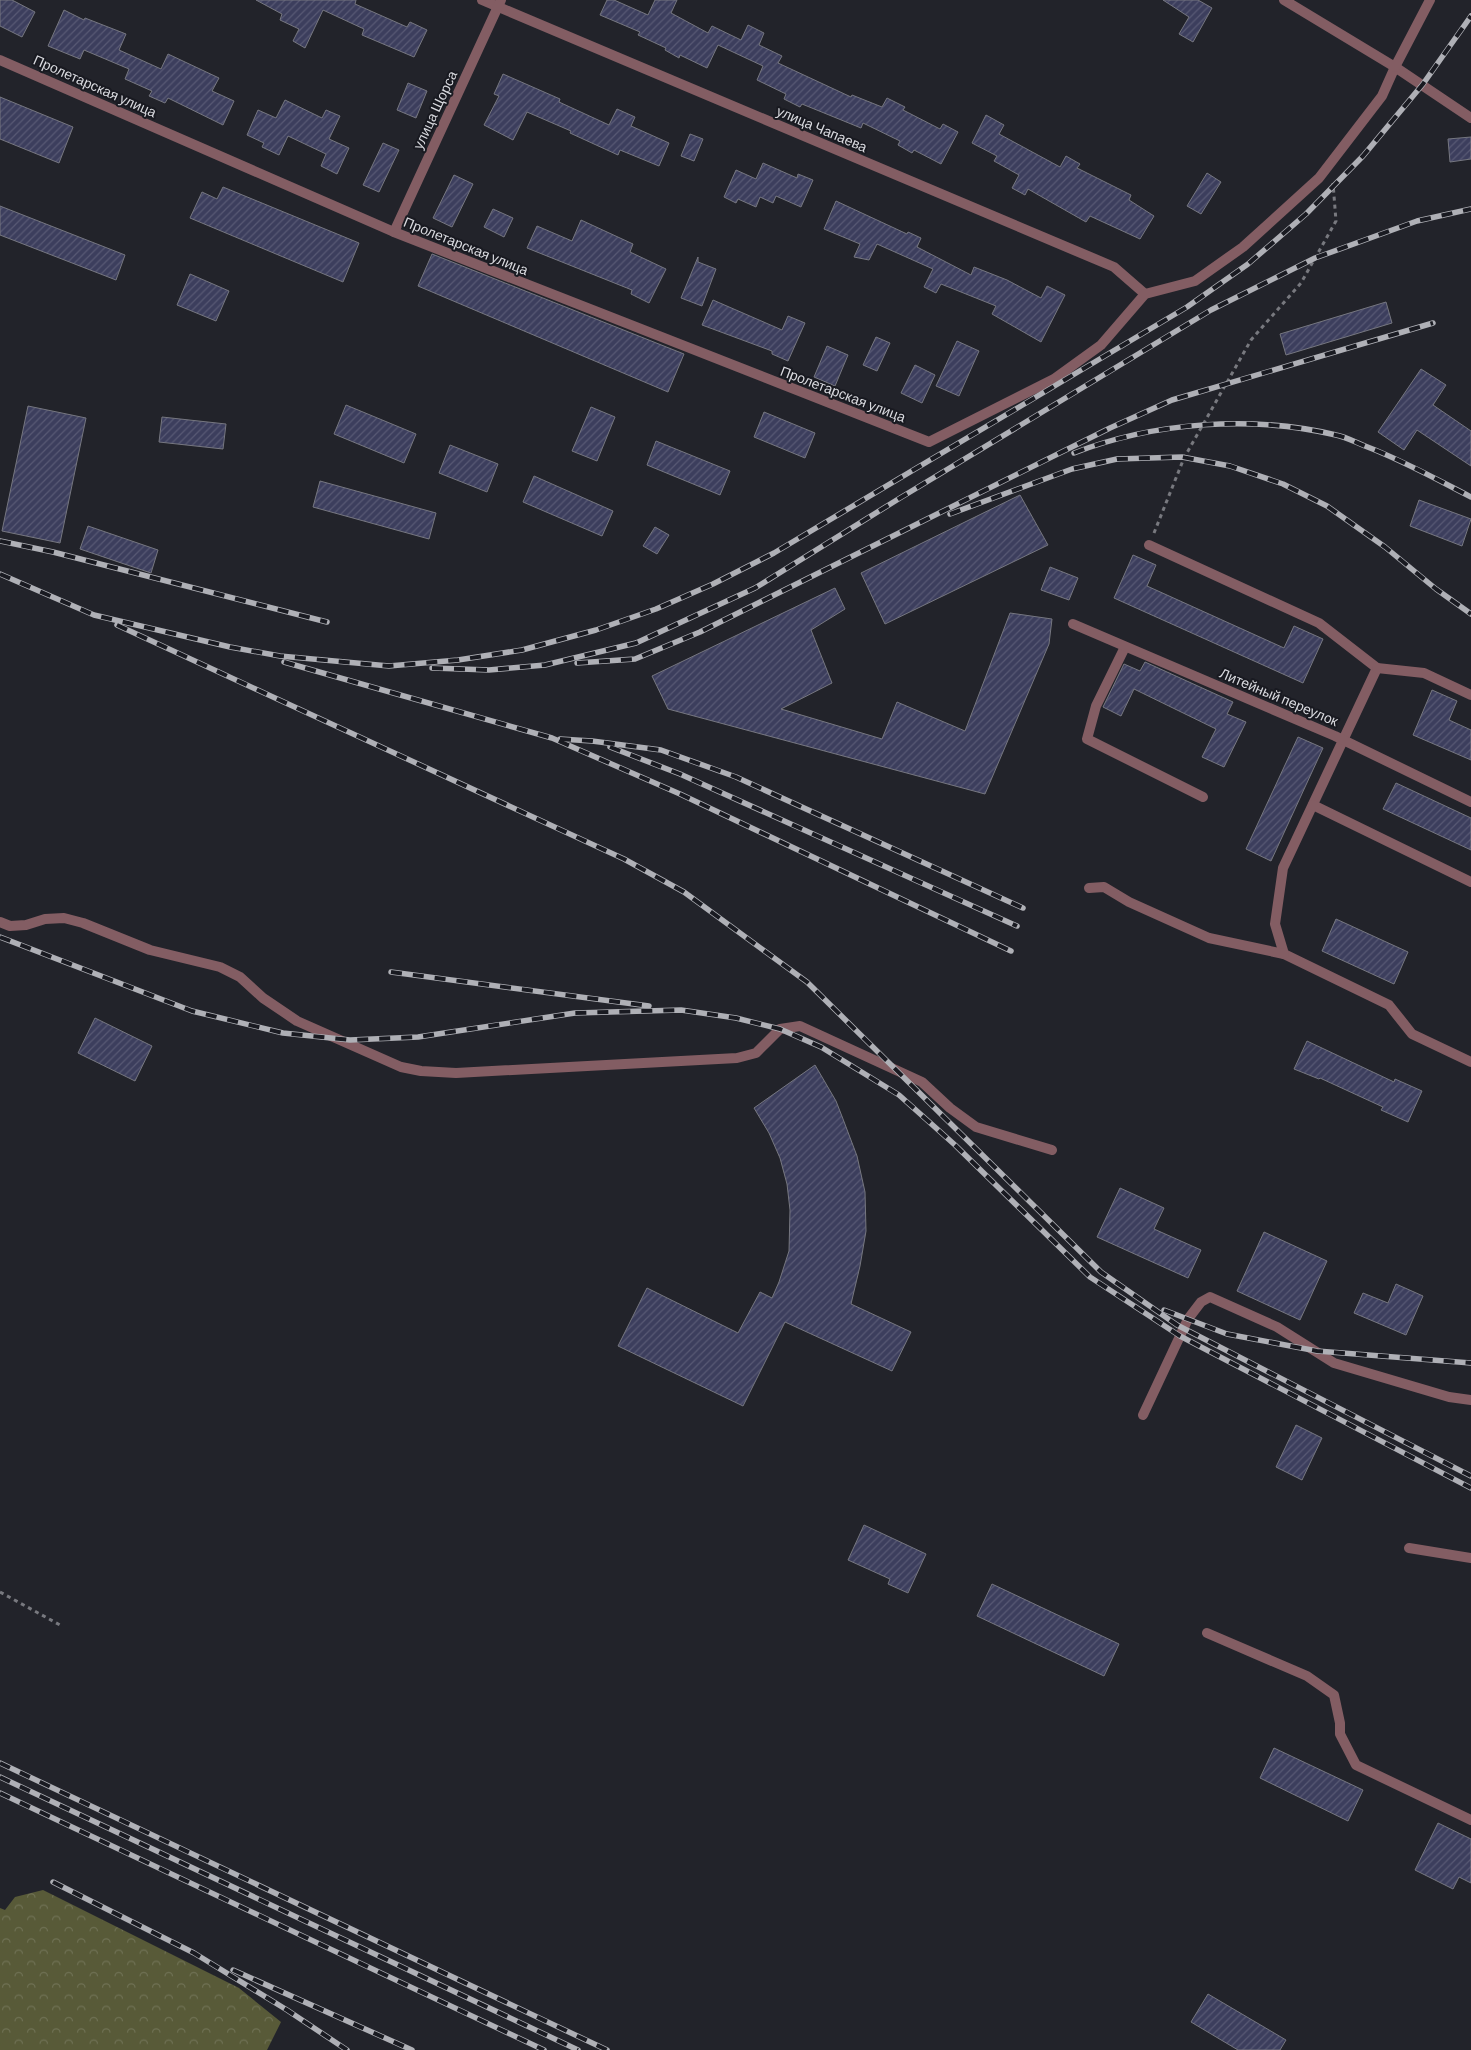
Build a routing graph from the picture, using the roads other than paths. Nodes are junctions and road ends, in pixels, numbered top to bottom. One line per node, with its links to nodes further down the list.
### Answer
1 (482, 0): 4 (street, улица Чапаева)
2 (1284, 0): 6 (street)
3 (1430, 0): 6 (street)
4 (499, 4): 8 (street, улица Щорса); 9 (street, улица Чапаева)
5 (0, 60): 8 (street, Пролетарская улица)
6 (1395, 67): 7 (street); 9 (street)
7 (1471, 118)
8 (394, 232): 9 (street, Пролетарская улица)
9 (1145, 294)
10 (1149, 545): 13 (street)
11 (1073, 624): 12 (street, Литейный переулок)
12 (1125, 647): 15 (street, Литейный переулок); 16 (street)
13 (1377, 668): 14 (street); 15 (street)
14 (1471, 695)
15 (1344, 740): 17 (street, Литейный переулок); 18 (street)
16 (1202, 797)
17 (1471, 802)
18 (1313, 805): 19 (street); 22 (street)
19 (1471, 882)
20 (1089, 888): 22 (street)
21 (0, 922): 24 (street)
22 (1284, 954): 23 (street)
23 (1471, 1062)
24 (1052, 1150)
25 (1471, 1400): 26 (street)
26 (1143, 1415)
27 (1409, 1548): 28 (street)
28 (1471, 1558)
29 (1208, 1633): 30 (street)
30 (1471, 1820)

